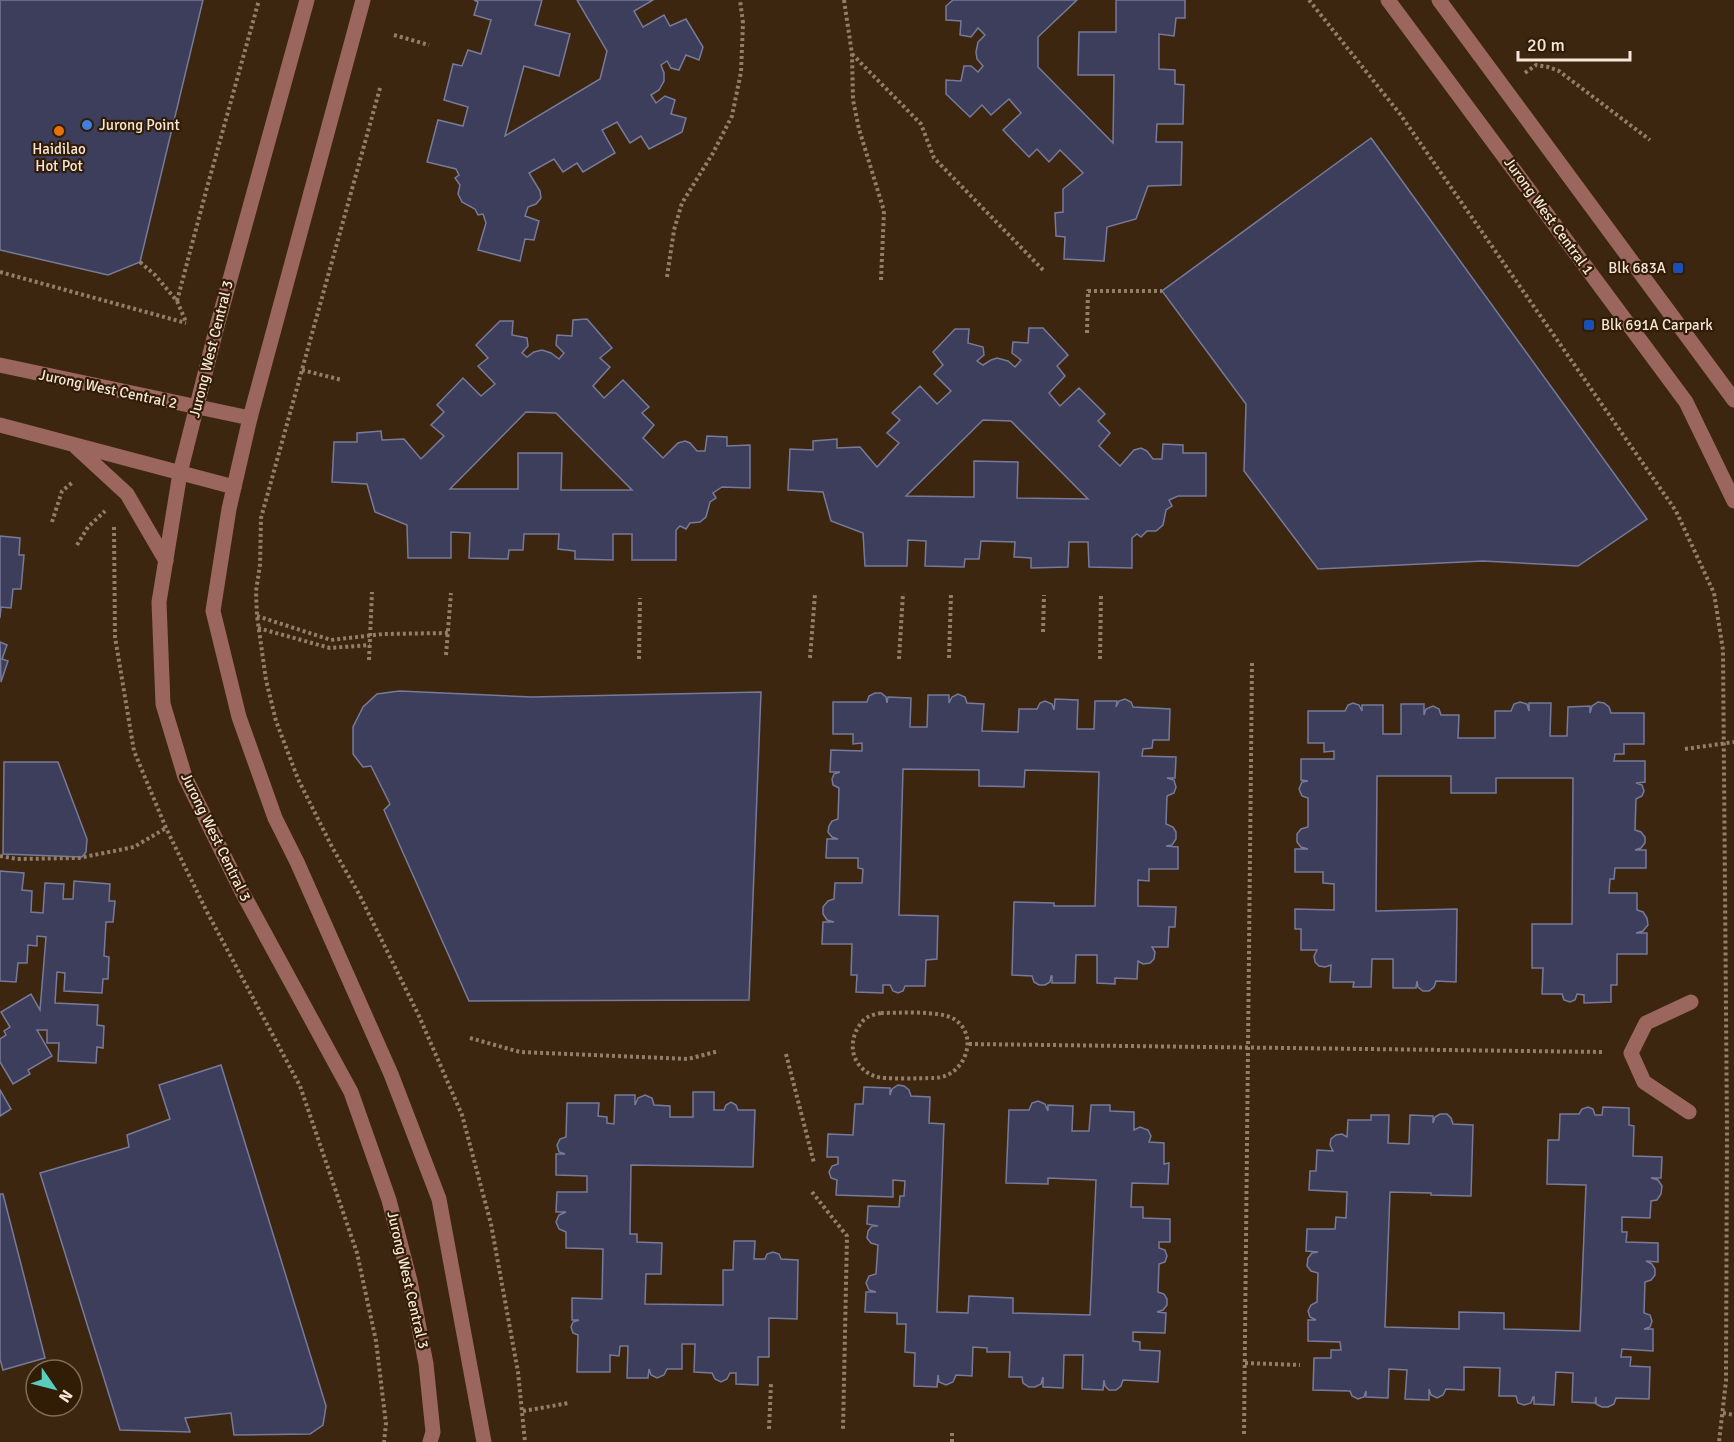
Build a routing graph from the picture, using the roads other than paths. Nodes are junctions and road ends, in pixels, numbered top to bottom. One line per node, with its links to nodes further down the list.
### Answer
1 (307, 0): 7 (street, Jurong West Central 3)
2 (363, 0): 8 (street)
3 (1388, 0): 13 (street, Jurong West Central 1)
4 (1439, 0): 6 (street)
5 (0, 365): 7 (street, Jurong West Central 2)
6 (1734, 400)
7 (196, 408): 8 (street, Jurong West Central 2); 11 (street, Jurong West Central 3)
8 (250, 418): 12 (street)
9 (0, 425): 10 (street)
10 (73, 444): 11 (street); 14 (street)
11 (180, 473): 12 (street); 14 (street, Jurong West Central 3)
12 (234, 487): 18 (street)
13 (1734, 501)
14 (166, 561): 17 (street, Jurong West Central 3)
15 (1691, 1002): 16 (street)
16 (1689, 1112)
17 (430, 1442)
18 (484, 1442)

